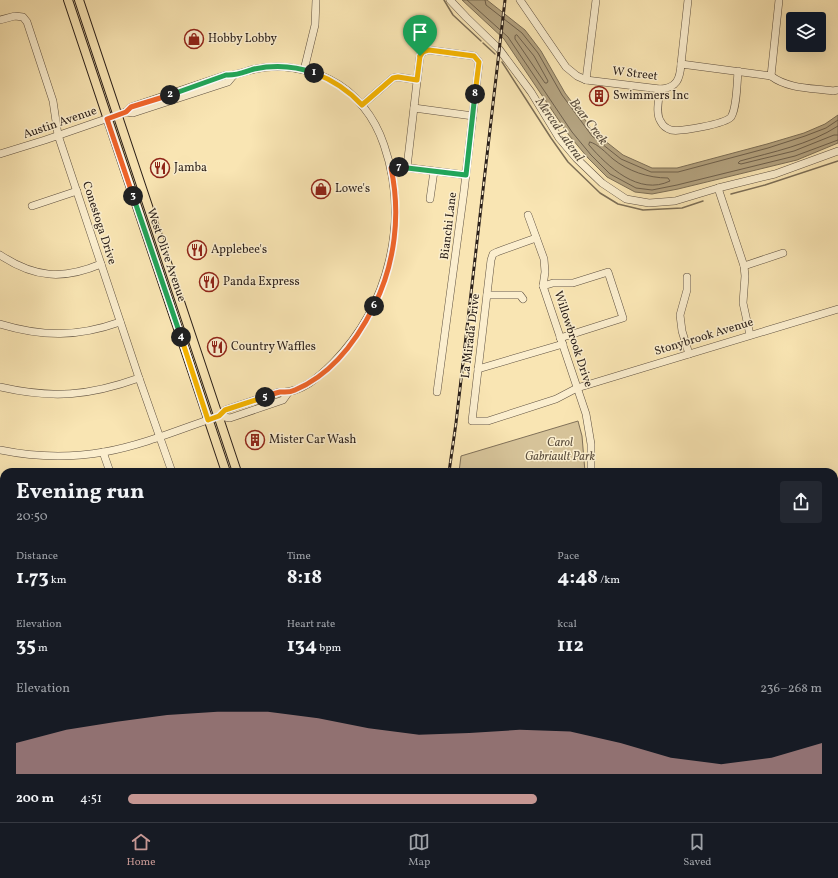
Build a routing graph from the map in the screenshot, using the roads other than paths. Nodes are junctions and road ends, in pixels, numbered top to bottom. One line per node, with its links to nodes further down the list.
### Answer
1 (68, 0): 24 (main road, West Olive Avenue)
2 (79, 0): 22 (main road, West Olive Avenue)
3 (316, 0): 11 (street)
4 (450, 0): 32 (street)
5 (520, 0): 16 (street, W Street)
6 (596, 0): 16 (street)
7 (688, 0): 10 (street)
8 (780, 0): 14 (street)
9 (0, 20): 25 (street, Conestoga Drive)
10 (680, 64): 12 (street); 17 (street, W Street)
11 (304, 70): 13 (street, Austin Avenue); 20 (street, Austin Avenue)
12 (738, 71): 14 (street); 17 (street)
13 (233, 76): 19 (street, Austin Avenue); 19 (street, Austin Avenue)
14 (771, 76): 18 (street)
15 (417, 80): 20 (street); 21 (street); 23 (street, Bianchi Lane)
16 (586, 80): 17 (street, W Street)
17 (660, 89)
18 (838, 90)
19 (185, 93): 22 (street, Austin Avenue); 22 (street, Austin Avenue)
20 (362, 105): 29 (street, Austin Avenue)
21 (414, 108): 23 (street); 28 (street)
22 (122, 113): 24 (street, Austin Avenue); 57 (main road, West Olive Avenue)
23 (473, 116): 31 (street, Bianchi Lane)
24 (107, 119): 25 (street, Austin Avenue); 58 (main road, West Olive Avenue)
25 (58, 135): 27 (street, Austin Avenue); 33 (street, Conestoga Drive)
26 (838, 151): 32 (street)
27 (0, 154)
28 (407, 167): 29 (street); 30 (street)
29 (391, 168): 57 (street, Austin Avenue)
30 (434, 171): 31 (street); 34 (street)
31 (466, 175): 56 (street, Bianchi Lane)
32 (718, 188): 41 (street)
33 (77, 191): 35 (street); 40 (street, Conestoga Drive)
34 (430, 199)
35 (32, 206)
36 (528, 215): 37 (street, Willowbrook Drive)
37 (536, 238): 43 (street, Willowbrook Drive); 44 (street, La Mirada Drive)
38 (783, 253): 41 (street)
39 (0, 255): 40 (street)
40 (101, 264): 47 (street, Conestoga Drive)
41 (744, 266): 49 (street)
42 (687, 277): 51 (street)
43 (543, 286): 50 (street, Willowbrook Drive); 50 (street)
44 (487, 295): 45 (street); 52 (street, La Mirada Drive)
45 (523, 299)
46 (838, 309): 49 (street, Stonybrook Avenue)
47 (120, 322): 48 (street); 53 (street, Conestoga Drive)
48 (0, 324)
49 (750, 335): 51 (street, Stonybrook Avenue)
50 (562, 341): 52 (street); 55 (street, Willowbrook Drive)
51 (688, 354): 55 (street, Stonybrook Avenue)
52 (478, 369): 59 (street, La Mirada Drive)
53 (139, 378): 54 (street); 60 (street, Conestoga Drive)
54 (0, 387)
55 (577, 388): 59 (street, Stonybrook Avenue); 67 (street, Willowbrook Drive)
56 (437, 392)
57 (219, 416): 58 (street, Austin Avenue); 66 (main road, West Olive Avenue)
58 (208, 420): 60 (street, Austin Avenue); 65 (main road, West Olive Avenue)
59 (472, 420)
60 (160, 436): 62 (street, Austin Avenue); 64 (street, Conestoga Drive)
61 (0, 450): 62 (street, Austin Avenue)
62 (103, 452): 63 (street)
63 (109, 468)
64 (171, 468)
65 (225, 468)
66 (236, 468)
67 (591, 468)

